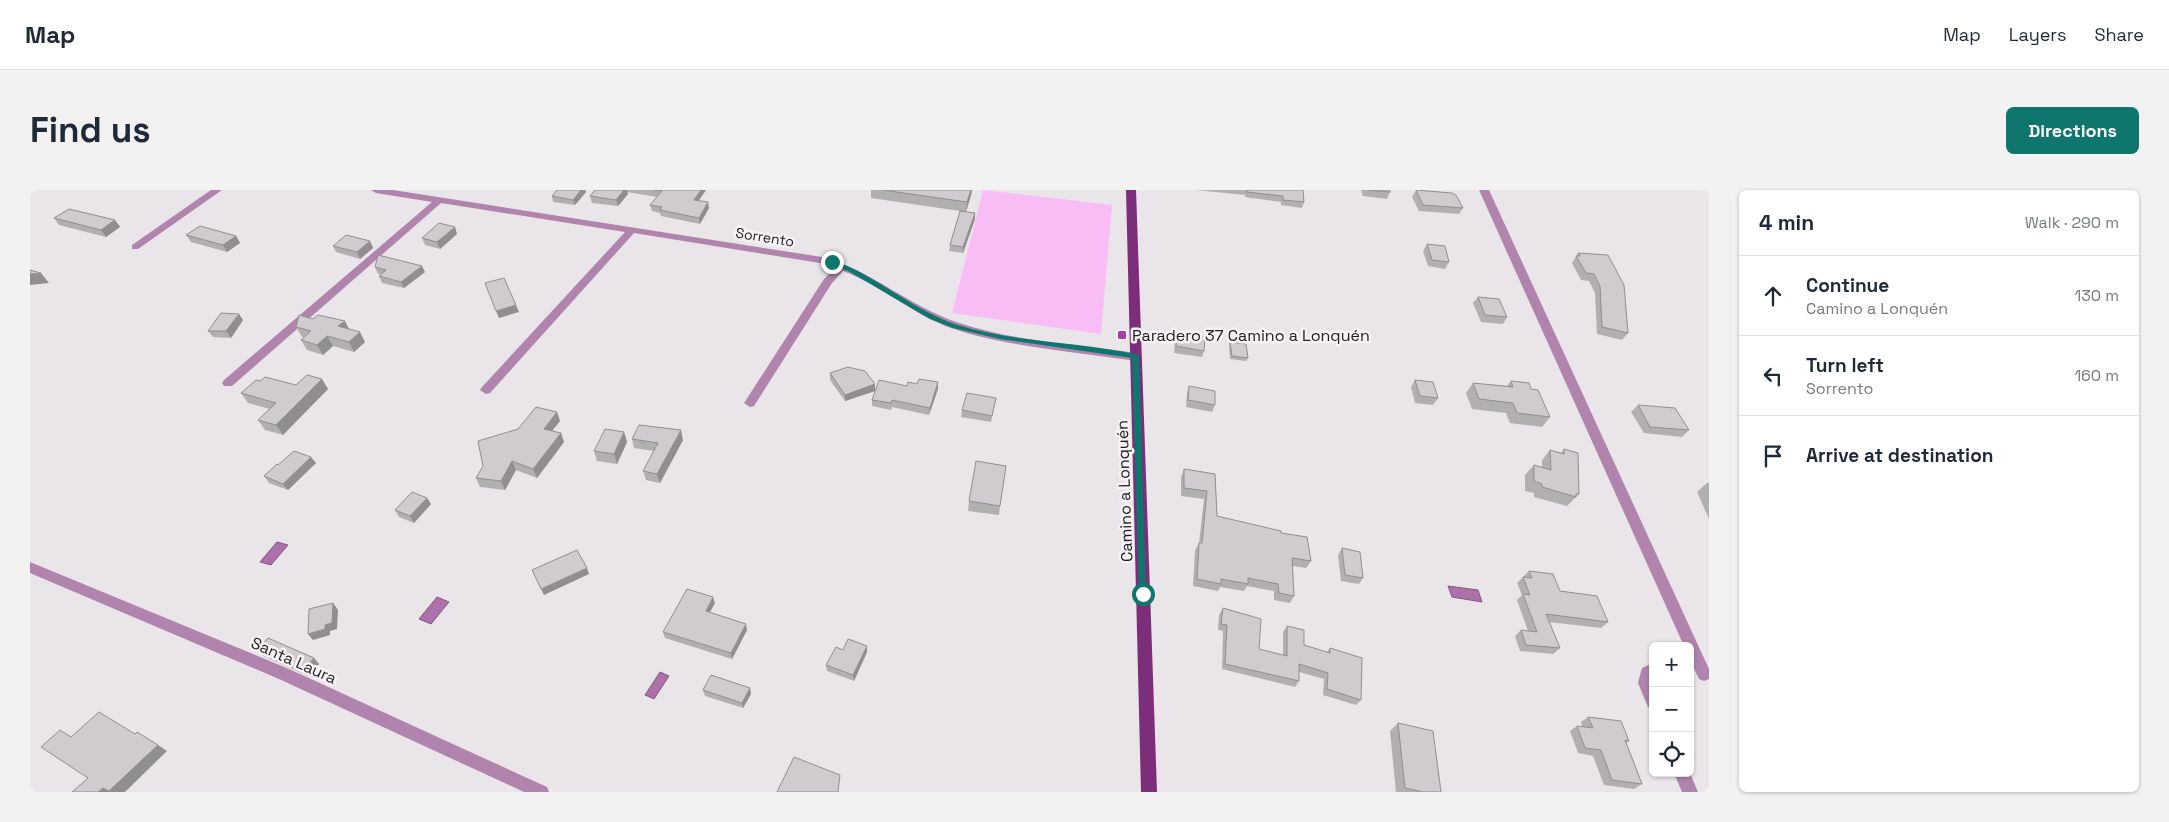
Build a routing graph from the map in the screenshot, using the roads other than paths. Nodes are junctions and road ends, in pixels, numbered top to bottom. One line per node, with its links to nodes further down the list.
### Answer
1 (217, 190): 7 (street)
2 (376, 190): 5 (street, Sorrento)
3 (1131, 190): 9 (main road, Camino a Lonquén)
4 (1484, 190): 15 (street)
5 (439, 200): 6 (street, Sorrento); 10 (street)
6 (632, 230): 8 (street, Sorrento); 11 (street)
7 (135, 247)
8 (842, 266): 9 (street, Sorrento); 12 (street)
9 (1136, 356): 19 (main road, Camino a Lonquén)
10 (228, 383)
11 (486, 390)
12 (750, 403)
13 (30, 567): 18 (street, Santa Laura)
14 (1649, 672): 16 (street)
15 (1701, 674)
16 (1649, 692)
17 (1684, 777): 20 (street)
18 (541, 792)
19 (1149, 792)
20 (1690, 792)

